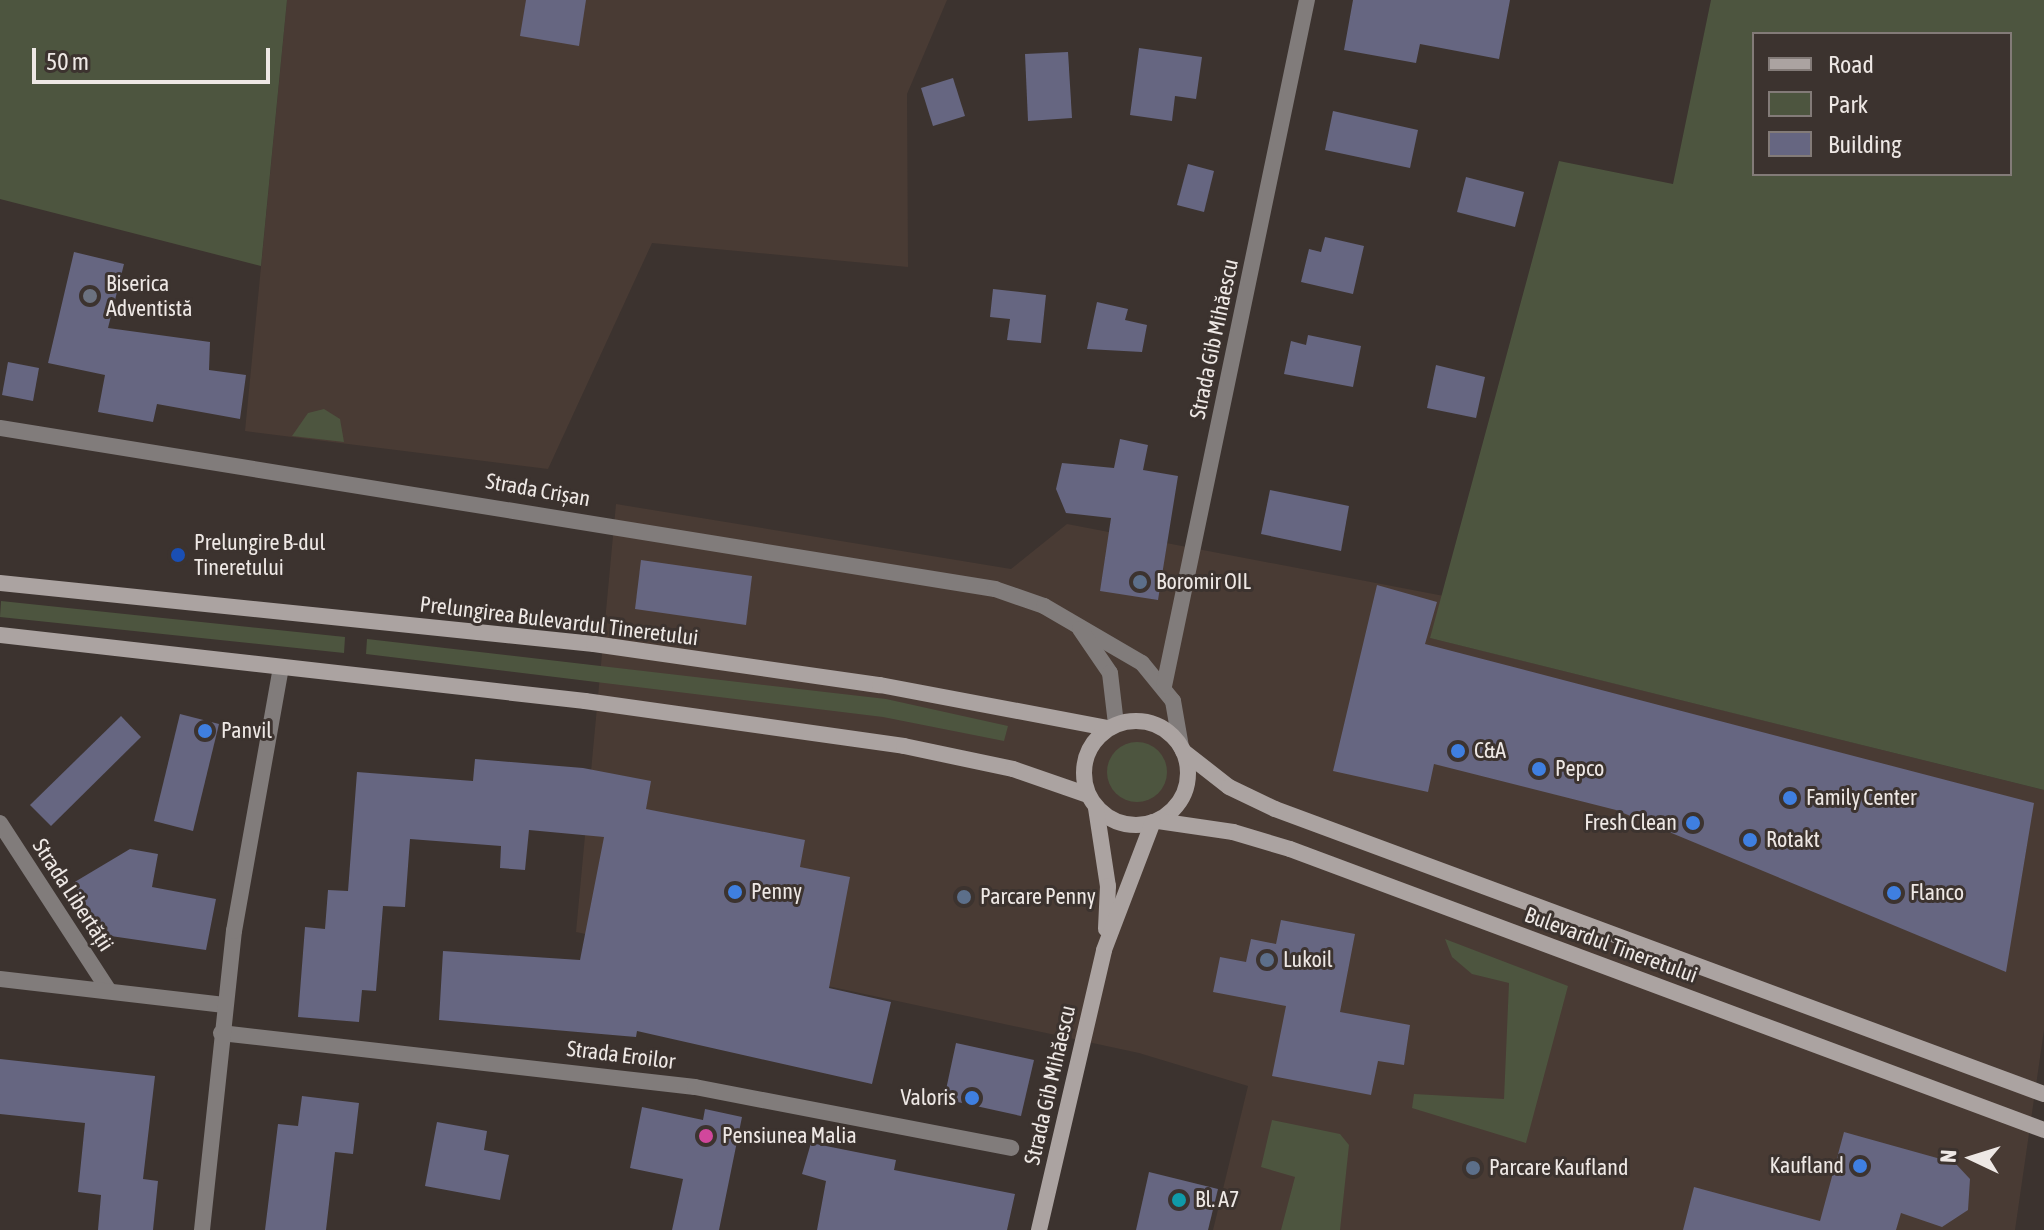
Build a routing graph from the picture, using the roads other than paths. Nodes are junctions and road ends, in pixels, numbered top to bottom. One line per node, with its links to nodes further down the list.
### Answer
1 (1307, 0): 7 (street, Strada Gib Mihăescu)
2 (0, 428): 4 (street, Strada Crișan)
3 (0, 583): 8 (main road, Prelungirea Bulevardul Tineretului)
4 (1063, 617): 7 (street, Strada Crișan); 8 (street, Strada Crișan)
5 (0, 635): 6 (main road)
6 (281, 667): 10 (main road); 16 (street)
7 (1164, 686): 9 (street, Strada Crișan)
8 (1112, 726): 9 (main road, Bulevardul Tineretului); 10 (main road)
9 (1182, 749): 11 (main road); 18 (main road, Bulevardul Tineretului)
10 (1092, 801): 11 (main road, Bulevardul Tineretului); 13 (main road, Strada Gib Mihăescu)
11 (1156, 822): 13 (main road, Strada Gib Mihăescu); 19 (main road, Bulevardul Tineretului)
12 (0, 823): 15 (street, Strada Libertății)
13 (1104, 950): 22 (main road, Strada Gib Mihăescu)
14 (0, 979): 15 (street)
15 (109, 991): 16 (street)
16 (224, 1005): 17 (street)
17 (221, 1033): 20 (street, Strada Eroilor); 21 (street)
18 (2044, 1094)
19 (2044, 1130)
20 (1011, 1148)
21 (202, 1230)
22 (1039, 1230)

